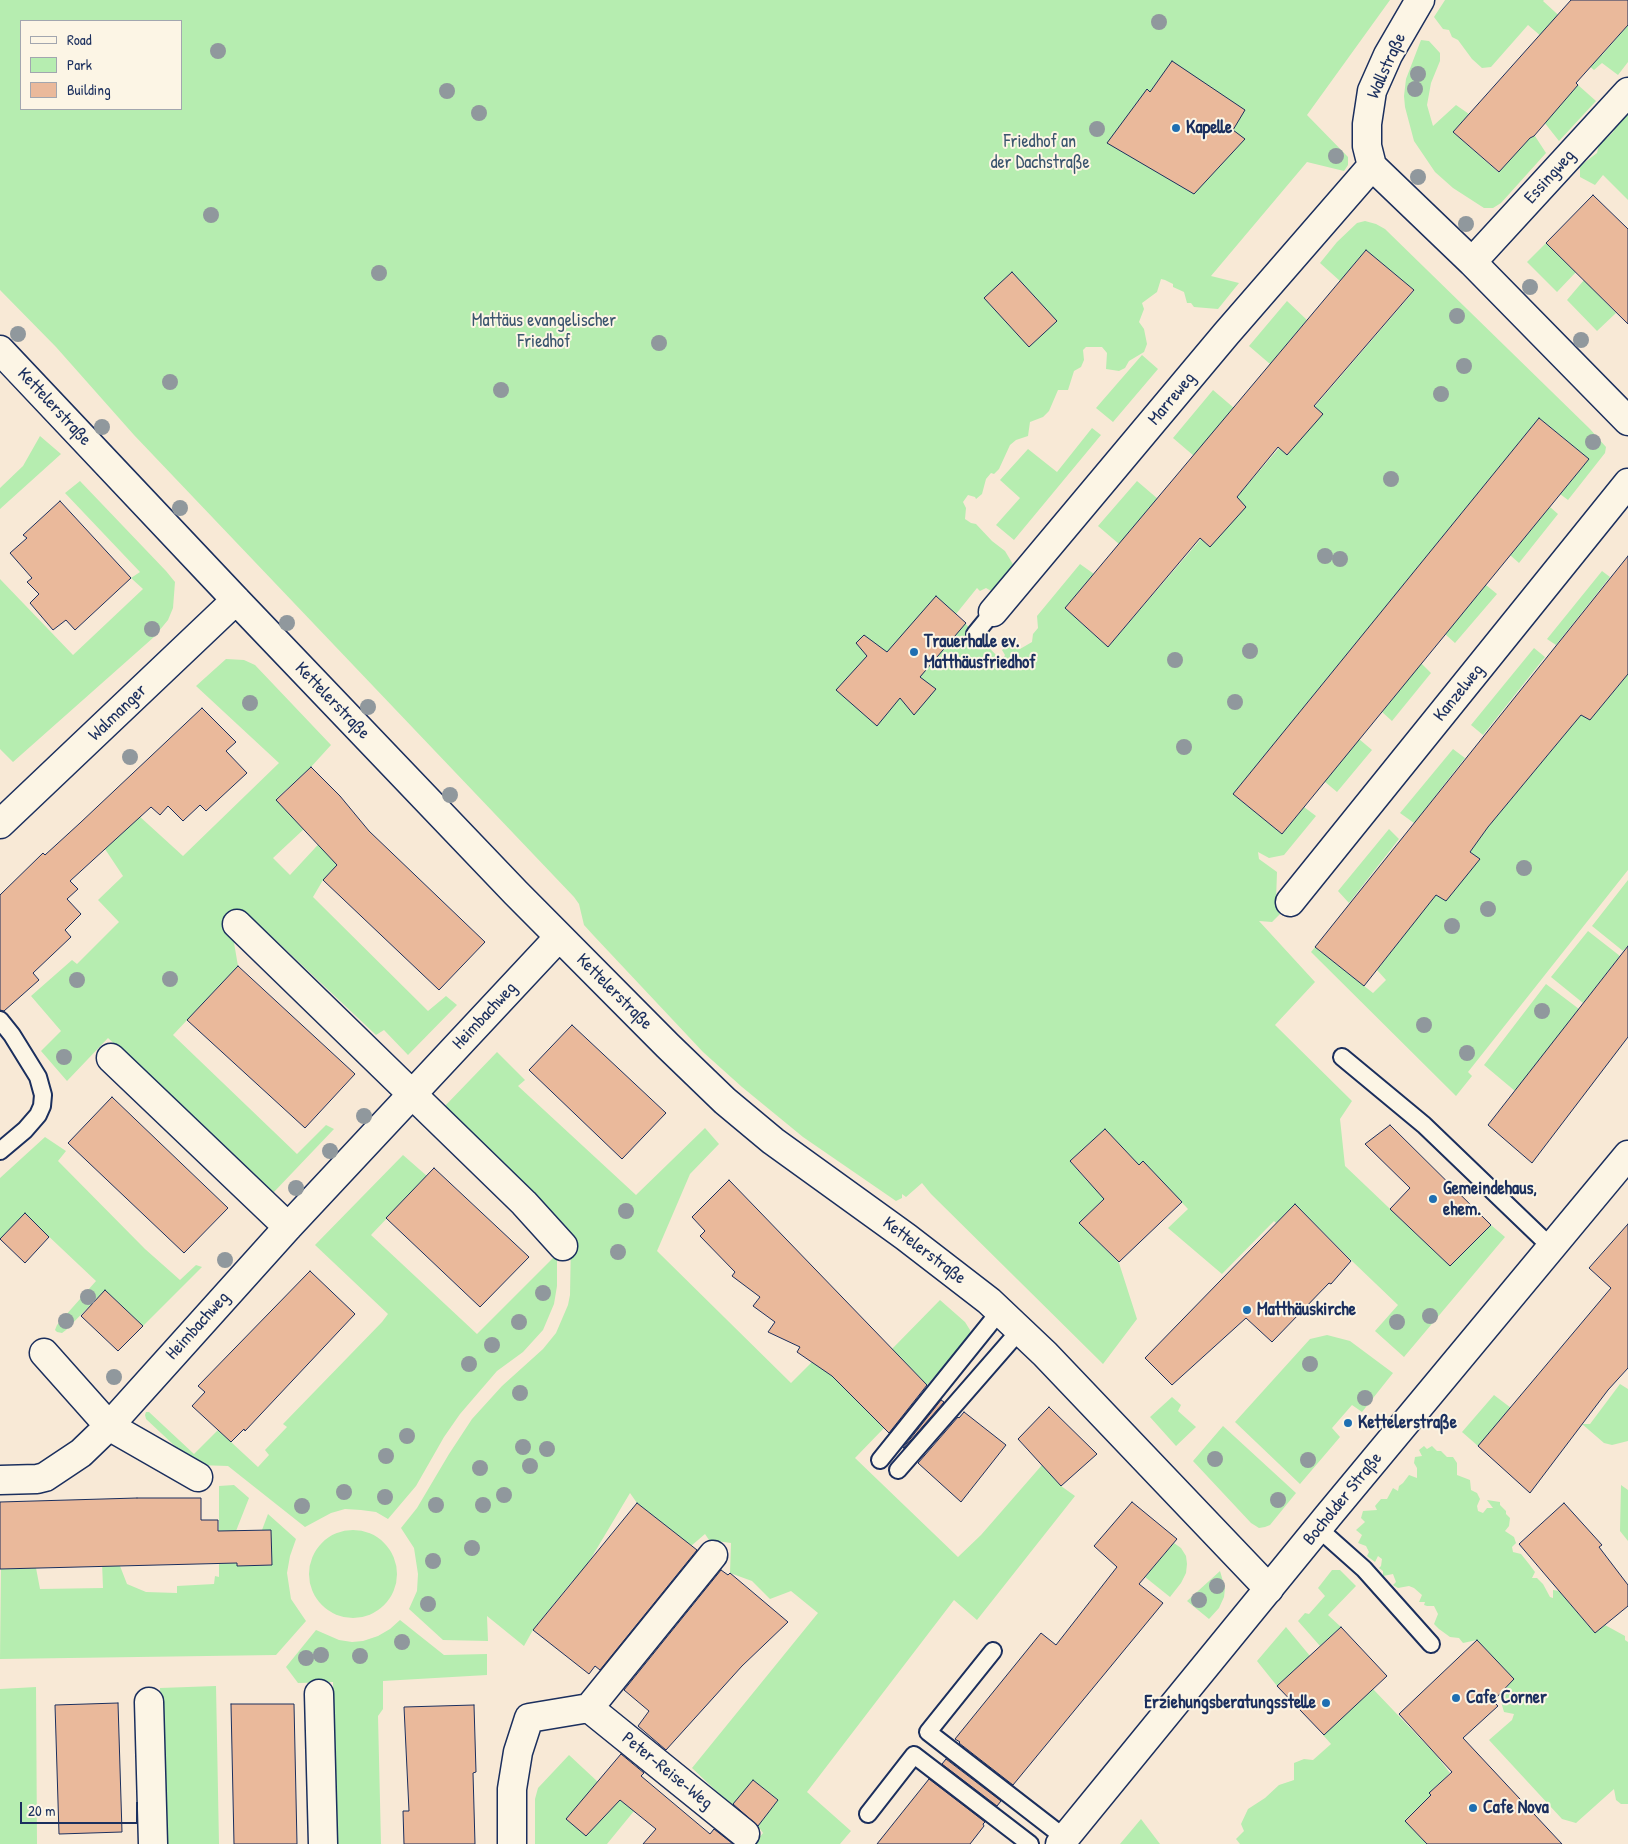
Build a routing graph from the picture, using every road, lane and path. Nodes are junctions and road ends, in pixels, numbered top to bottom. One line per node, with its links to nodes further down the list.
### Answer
1 (1420, 0): 3 (street, Wallstraße)
2 (1628, 92): 4 (street, Essingweg)
3 (1372, 166): 4 (street); 9 (street, Marreweg)
4 (1472, 262): 6 (street)
5 (0, 350): 8 (street, Kettelerstraße)
6 (1628, 422)
7 (1628, 483): 12 (street, Kanzelweg)
8 (236, 600): 11 (street, Walmanger); 14 (street, Kettelerstraße)
9 (993, 612): 10 (lane, Marreweg)
10 (975, 634)
11 (0, 824)
12 (1290, 902)
13 (237, 924): 18 (street)
14 (559, 936): 18 (street, Heimbachweg); 24 (street, Kettelerstraße)
15 (0, 1020): 19 (lane)
16 (1342, 1057): 23 (lane)
17 (111, 1058): 21 (street)
18 (410, 1095): 21 (street, Heimbachweg); 22 (street)
19 (0, 1151)
20 (1628, 1155): 23 (street, Bocholder Straße)
21 (288, 1226): 27 (street, Heimbachweg)
22 (563, 1246)
23 (1552, 1248): 32 (street, Bocholder Straße)
24 (1000, 1311): 25 (street, Kettelerstraße); 28 (lane)
25 (1020, 1330): 29 (lane); 34 (street, Kettelerstraße)
26 (44, 1353): 27 (street)
27 (109, 1426): 30 (street); 31 (street, Heimbachweg)
28 (880, 1460)
29 (898, 1470)
30 (198, 1477)
31 (0, 1480)
32 (1319, 1529): 34 (street, Bocholder Straße); 35 (lane)
33 (713, 1555): 39 (street)
34 (1269, 1588): 42 (street, Bocholder Straße)
35 (1430, 1644)
36 (993, 1651): 42 (lane)
37 (319, 1694): 44 (street)
38 (148, 1702): 43 (street)
39 (589, 1708): 41 (street, Peter-Reise-Weg); 45 (street)
40 (868, 1814): 46 (lane)
41 (745, 1834)
42 (1062, 1841)
43 (153, 1844)
44 (323, 1844)
45 (512, 1844)
46 (1030, 1844)

